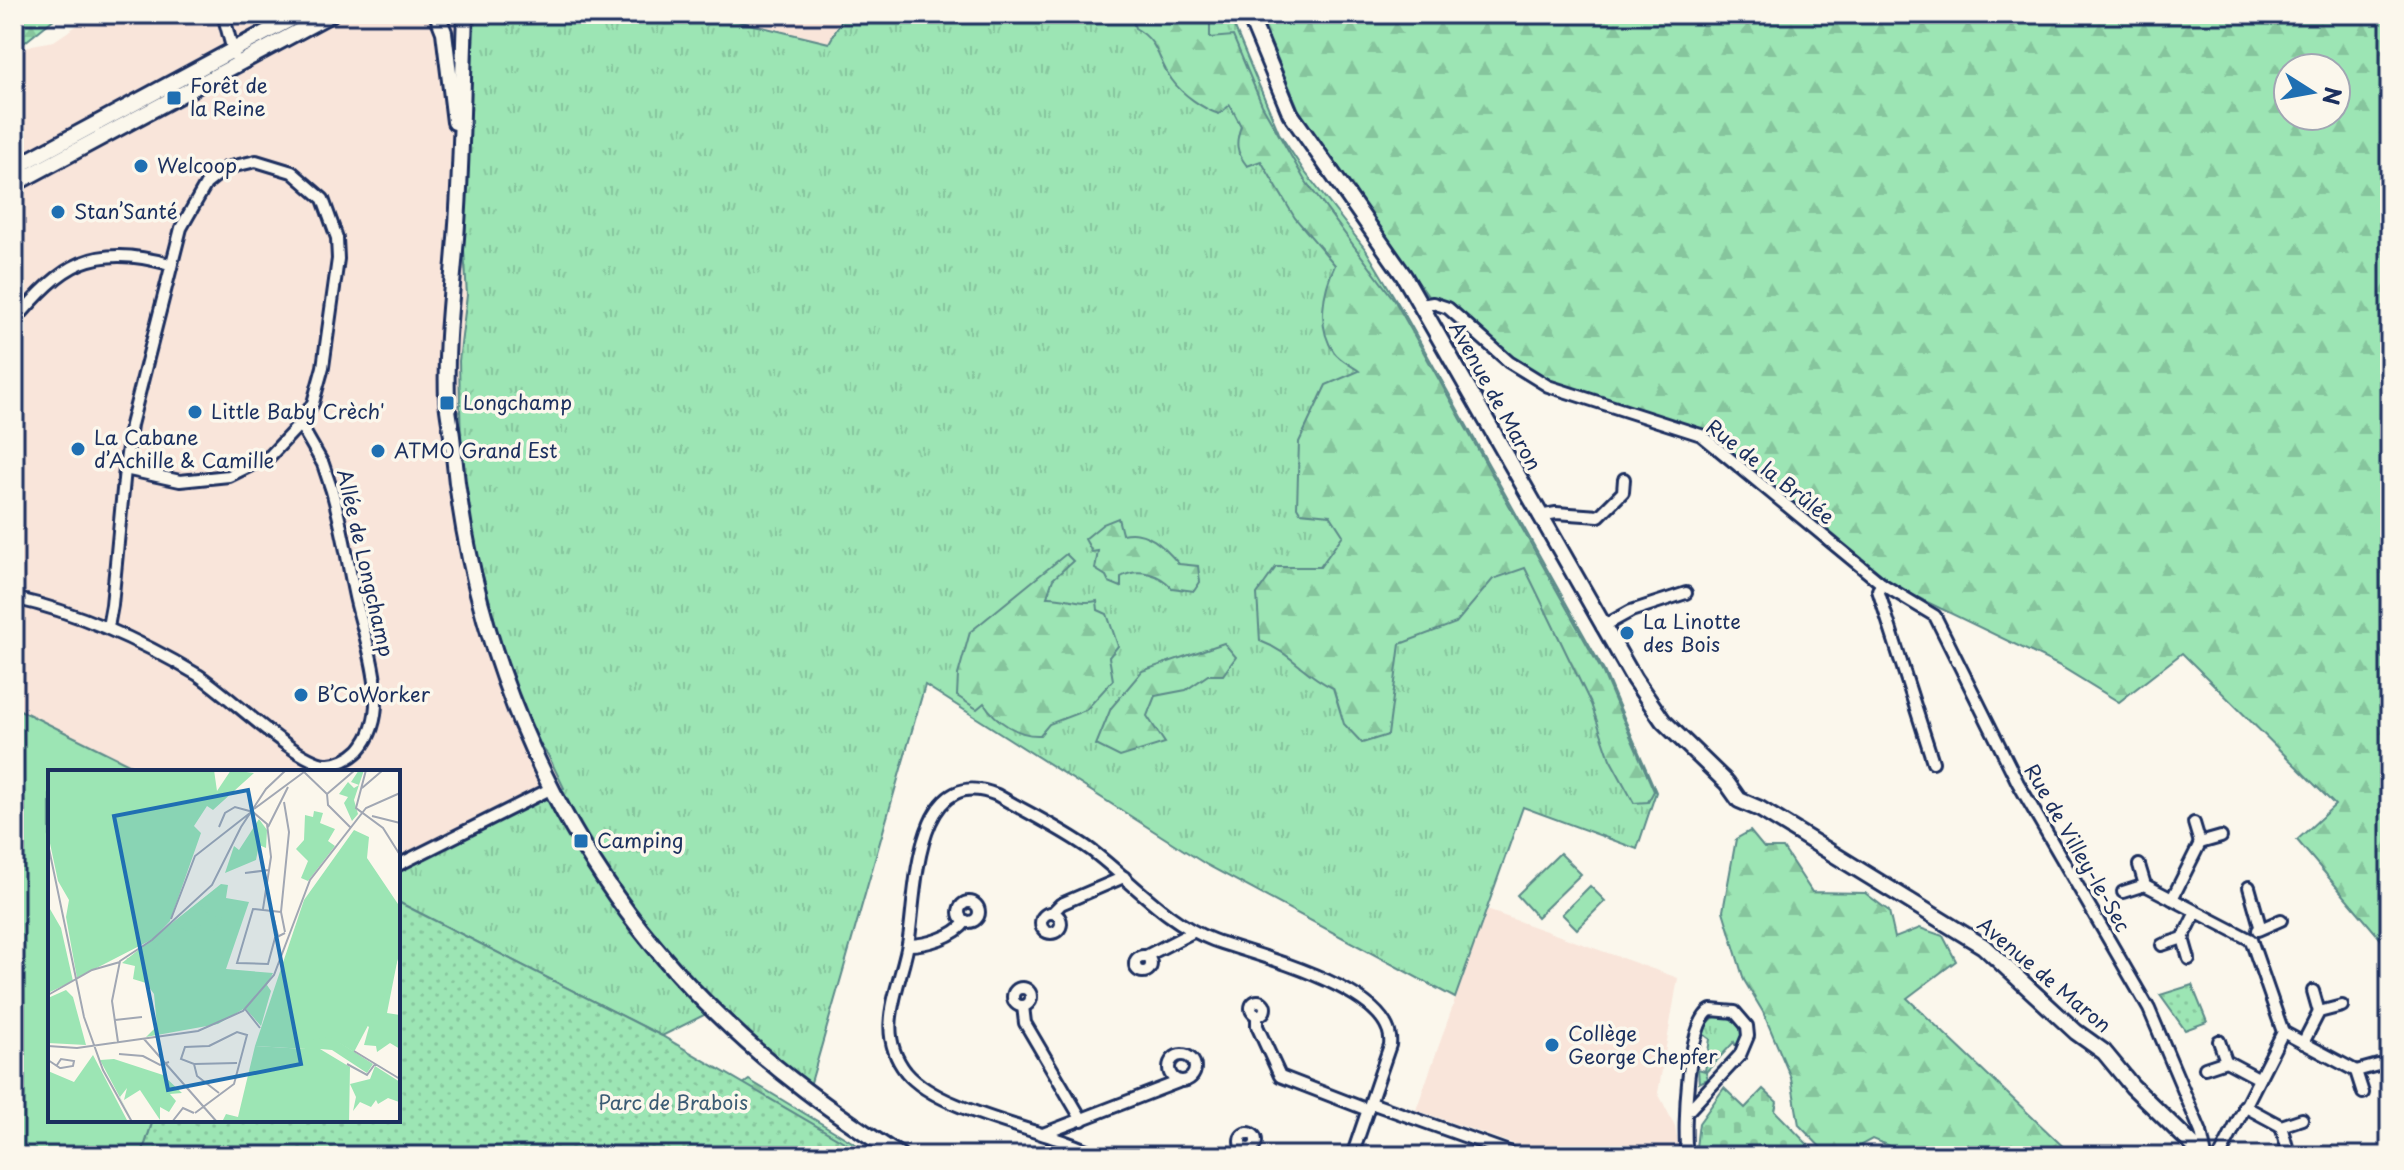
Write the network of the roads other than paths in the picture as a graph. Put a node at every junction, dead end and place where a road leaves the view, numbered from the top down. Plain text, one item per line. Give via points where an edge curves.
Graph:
1 (223, 14) edge
2 (300, 14) edge
3 (331, 14) edge
4 (437, 14) edge
5 (465, 14) edge
6 (1249, 14) edge
7 (235, 57) junction
8 (460, 162) junction
9 (14, 168) edge
10 (14, 184) edge
11 (170, 264) junction
12 (1421, 305) junction
13 (14, 322) edge
14 (300, 424) junction
15 (125, 469) junction
16 (1624, 479) dead end
17 (1539, 516) junction
18 (1882, 584) junction
19 (1686, 593) dead end
20 (14, 598) edge
21 (108, 627) junction
22 (1602, 627) junction
23 (1933, 762) dead end
24 (552, 788) junction
25 (2194, 823) dead end
26 (2221, 837) dead end
27 (2200, 843) junction
28 (400, 864) edge
29 (2139, 865) dead end
30 (1124, 877) junction
31 (2145, 885) junction
32 (2249, 887) dead end
33 (2123, 892) dead end
34 (2172, 899) junction
35 (2196, 912) junction
36 (1052, 913) dead end
37 (2281, 920) dead end
38 (966, 921) dead end
39 (2260, 926) junction
40 (1193, 932) junction
41 (2183, 938) junction
42 (2251, 940) junction
43 (908, 945) junction
44 (2162, 945) dead end
45 (1146, 956) dead end
46 (2189, 959) dead end
47 (2313, 991) dead end
48 (1023, 1006) dead end
49 (2342, 1006) dead end
50 (2319, 1012) junction
51 (1257, 1015) dead end
52 (2283, 1032) junction
53 (2219, 1041) dead end
54 (2303, 1043) junction
55 (2226, 1061) junction
56 (2378, 1065) dead end
57 (2205, 1068) dead end
58 (2356, 1071) junction
59 (2258, 1078) junction
60 (1178, 1082) dead end
61 (2363, 1093) dead end
62 (1370, 1106) junction
63 (2244, 1106) junction
64 (1689, 1110) junction
65 (1088, 1118) junction
66 (2302, 1119) dead end
67 (2281, 1126) junction
68 (1043, 1134) junction
69 (2287, 1147) dead end
70 (2220, 1153) edge
71 (900, 1156) edge
72 (1099, 1156) edge
73 (1352, 1156) edge
74 (1520, 1156) edge
75 (1687, 1156) edge
76 (2206, 1156) edge

1 - 7 street
2 - 7 street
3 - 7 street
4 - 8 street via 444,32
5 - 8 street
6 - 12 street, Avenue de Maron via 1297,124
7 - 9 street
7 - 10 street
8 - 24 street via 452,439 463,525 484,617 513,702
11 - 13 street via 115,255 77,262 47,284
11 - 14 street via 193,204 206,184 234,164 256,161 283,167 323,199 333,220 338,259 321,380
11 - 15 street
12 - 17 street, Avenue de Maron
12 - 18 street, Rue de la Brûlée via 1448,308 1509,362 1548,386 1701,435
14 - 15 street via 270,456 218,479 180,481
14 - 21 street, Allée de Longchamp via 328,478 370,658 373,719 360,749 336,763 308,758 200,677
15 - 21 street
16 - 17 street via 1623,492 1599,516
17 - 22 street, Avenue de Maron
18 - 23 street via 1878,590
18 - 76 street, Rue de Villey-le-Sec via 1940,622 2018,783 2149,1009 2201,1132
19 - 22 street
20 - 21 street, Allée de Longchamp
22 - 76 street, Avenue de Maron via 1655,711 1727,783 1753,799 1753,805 1983,946 2104,1052
24 - 28 street
24 - 71 street via 617,895 697,994 799,1087
25 - 27 street
26 - 27 street
27 - 34 street
29 - 31 street
30 - 36 street via 1061,904
30 - 40 street
30 - 43 street via 1079,842 997,795 960,792 940,808 924,836
31 - 33 street
31 - 34 street
32 - 39 street
34 - 35 street
35 - 41 street
35 - 42 street
37 - 39 street
38 - 43 street via 922,945
39 - 42 street
40 - 45 street
40 - 62 street via 1333,983 1384,1018 1391,1029 1390,1045
41 - 44 street
41 - 46 street
42 - 52 street
43 - 68 street via 889,1022 902,1065 941,1096
47 - 50 street
48 - 65 street via 1025,1023
49 - 50 street
50 - 54 street
51 - 62 street via 1280,1076
52 - 54 street
52 - 59 street
53 - 55 street
54 - 58 street
55 - 57 street
55 - 59 street
56 - 58 street
58 - 61 street
59 - 63 street
60 - 65 street
62 - 73 street
62 - 74 street
63 - 67 street
63 - 70 street
64 - 64 street via 1746,1047 1747,1026 1735,1012 1711,1010 1700,1020 1687,1089
64 - 75 street
65 - 68 street
66 - 67 street
67 - 69 street
68 - 72 street
70 - 76 street via 2213,1149

